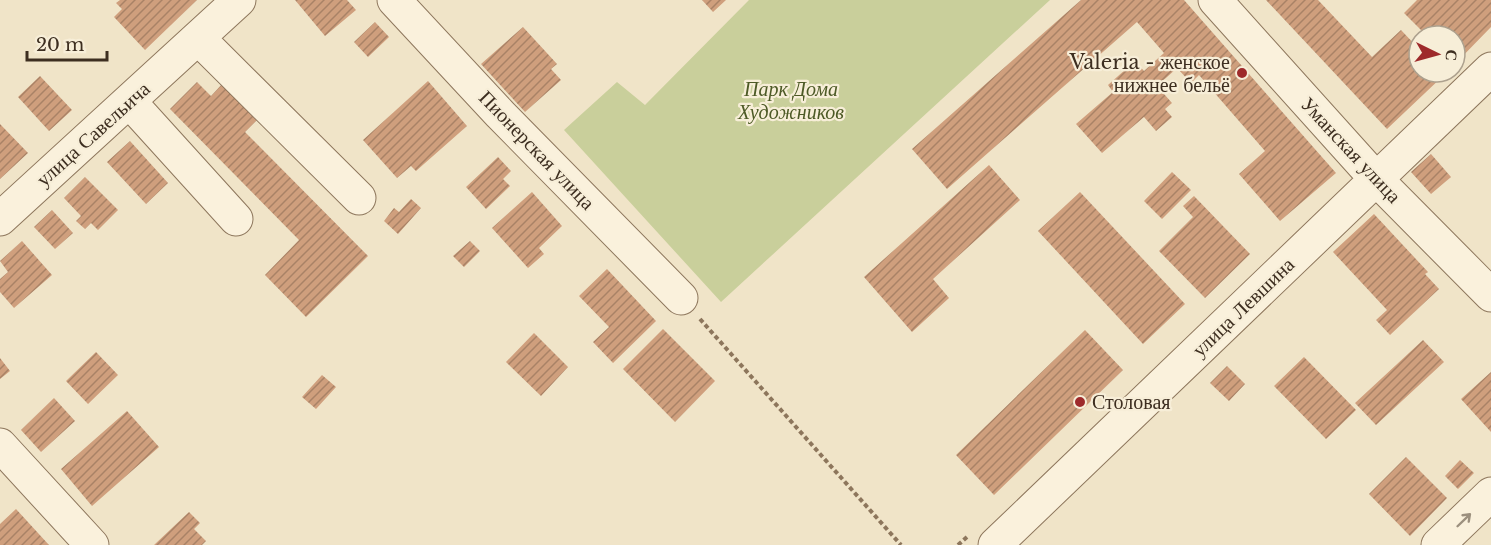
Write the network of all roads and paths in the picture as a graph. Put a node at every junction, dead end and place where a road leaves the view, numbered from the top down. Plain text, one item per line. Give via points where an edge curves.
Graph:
1 (239, 0) edge
2 (394, 0) edge
3 (1215, 0) edge
4 (198, 38) junction
5 (1491, 69) edge
6 (129, 102) junction
7 (1377, 180) junction
8 (359, 198) dead end
9 (0, 219) edge
10 (236, 219) dead end
11 (1491, 295) edge
12 (681, 298) joint
13 (0, 445) edge
14 (1491, 494) edge
15 (92, 545) edge
16 (902, 545) edge
17 (995, 545) edge
18 (1438, 545) edge

1 - 4 street, улица Савельича
2 - 12 street, Пионерская улица
3 - 7 street, Уманская улица
4 - 6 street, улица Савельича
4 - 8 street
5 - 7 street, улица Левшина
6 - 9 street, улица Савельича
6 - 10 street
7 - 11 street, Уманская улица
7 - 17 street, улица Левшина
12 - 16 path
13 - 15 street
18 -> 14 street

